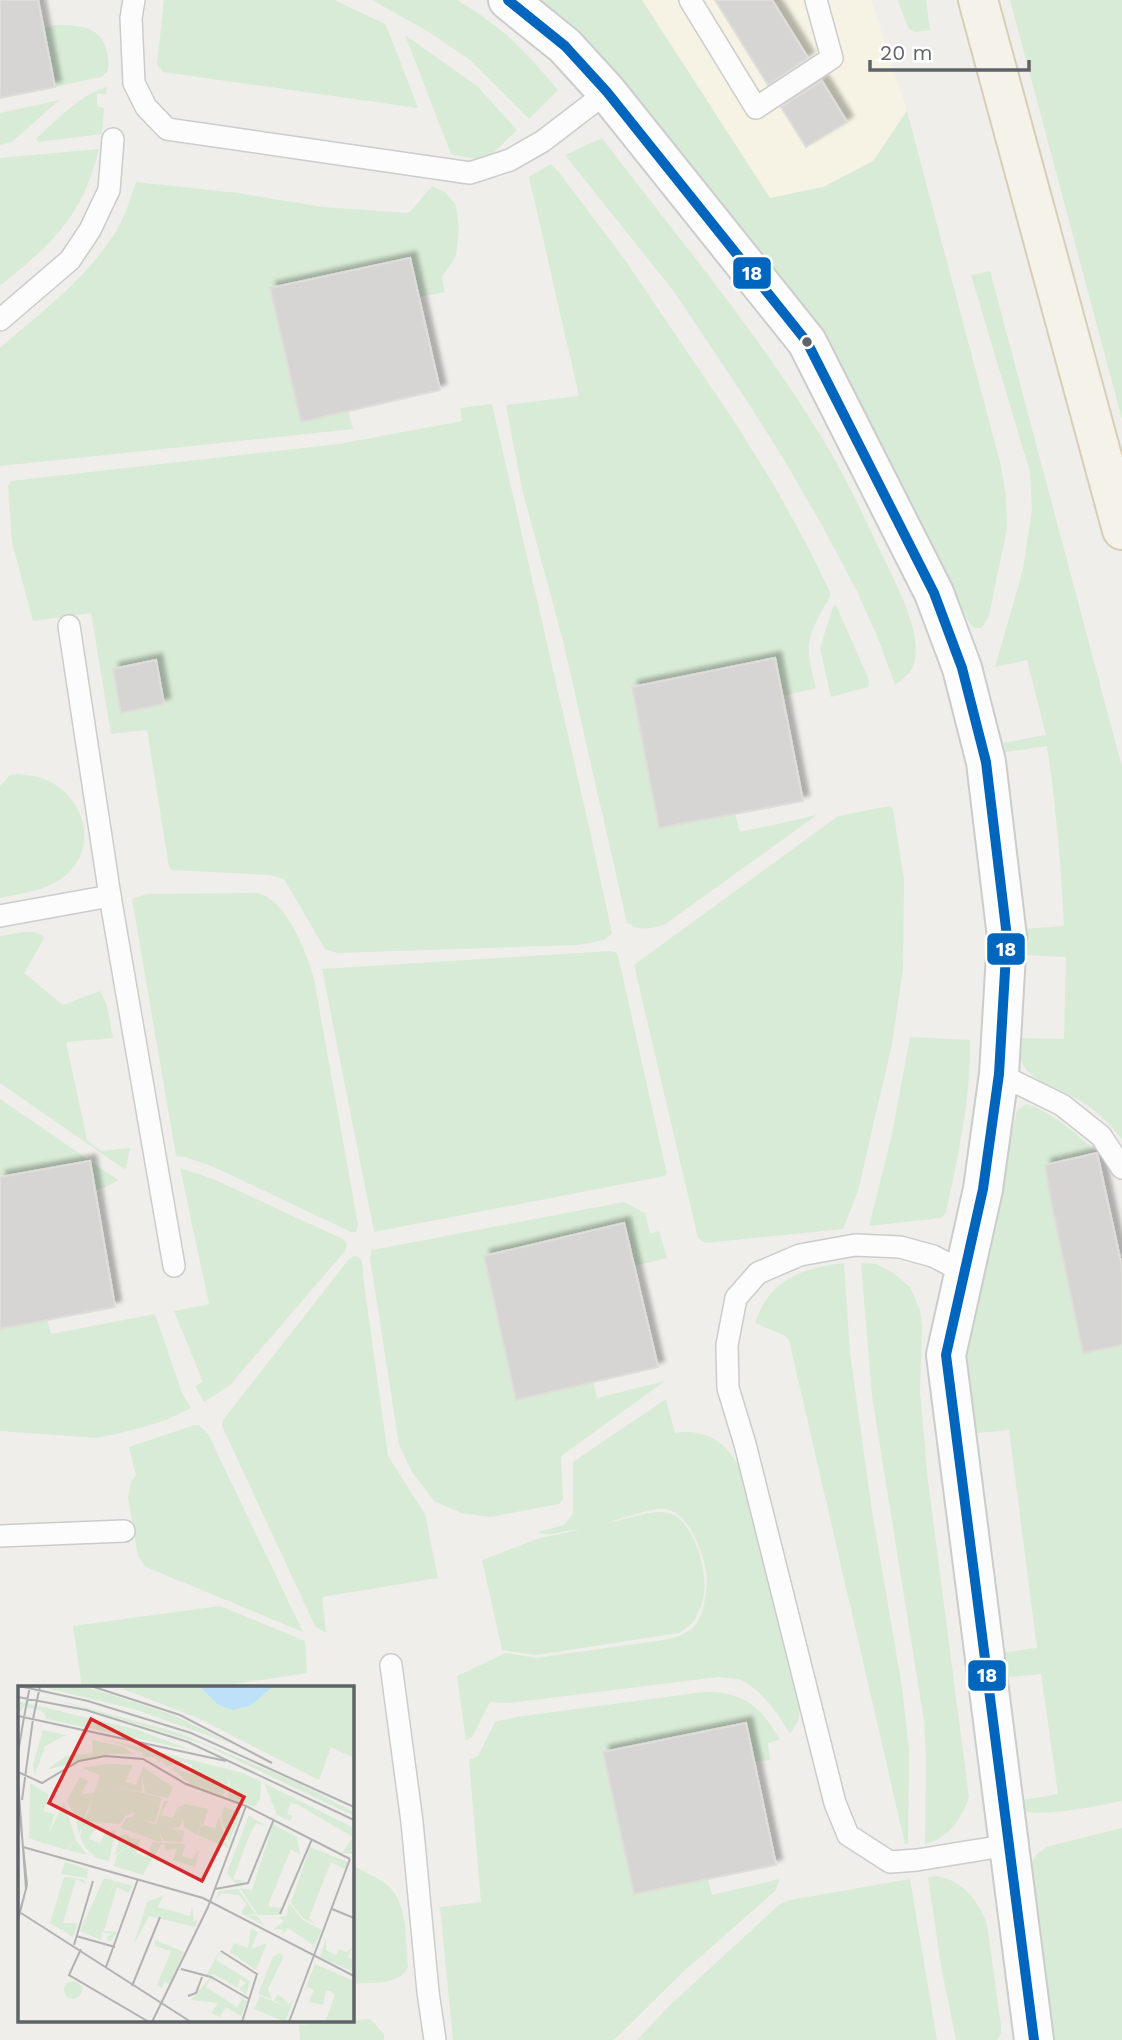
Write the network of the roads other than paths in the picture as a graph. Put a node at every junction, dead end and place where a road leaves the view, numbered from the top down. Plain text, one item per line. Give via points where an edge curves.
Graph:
1 (134, 0) edge
2 (508, 0) edge
3 (690, 0) edge
4 (816, 0) edge
5 (978, 0) edge
6 (607, 92) junction
7 (113, 139) dead end
8 (0, 320) edge
9 (1122, 530) edge
10 (69, 626) dead end
11 (110, 896) junction
12 (0, 916) edge
13 (999, 1074) junction
14 (1122, 1168) edge
15 (174, 1266) dead end
16 (964, 1272) junction
17 (124, 1531) dead end
18 (0, 1535) edge
19 (391, 1665) dead end
20 (1009, 1845) junction
21 (435, 2040) edge
22 (1034, 2040) edge

1 - 6 lane via 134,83 146,107 167,129 470,173 510,160 543,141
2 - 6 street via 565,46
3 - 4 lane via 756,108 832,58
5 - 9 main road
6 - 13 street via 807,342 934,593 962,668 986,762 1007,937
7 - 8 lane via 109,190 90,230 70,260
10 - 11 lane
11 - 12 lane
11 - 15 lane
13 - 14 lane via 1062,1105 1101,1136
13 - 16 street via 983,1189
16 - 20 street via 946,1355
16 - 20 lane via 933,1256 900,1247 855,1245 800,1255 758,1273 736,1298 727,1345 728,1388 835,1803 848,1835 890,1863
17 - 18 lane
19 - 21 lane
20 - 22 street

